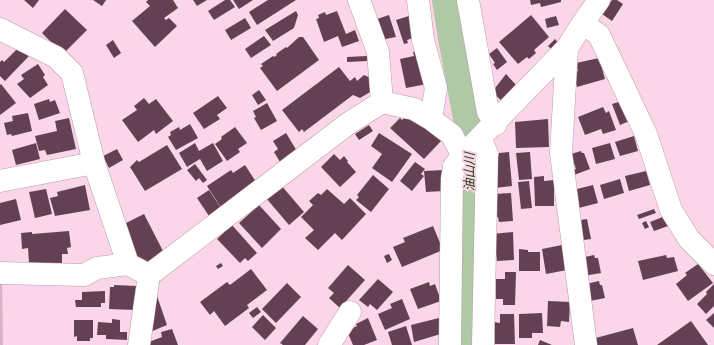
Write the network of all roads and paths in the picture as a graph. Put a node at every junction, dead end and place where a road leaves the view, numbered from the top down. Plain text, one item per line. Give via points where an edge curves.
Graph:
1 (359, 0) edge
2 (418, 0) edge
3 (468, 0) edge
4 (599, 0) edge
5 (583, 23) junction
6 (1, 30) edge
7 (567, 48) junction
8 (382, 102) junction
9 (431, 119) junction
10 (480, 139) junction
11 (94, 163) junction
12 (0, 181) edge
13 (128, 264) junction
14 (714, 264) edge
15 (0, 273) edge
16 (149, 275) junction
17 (350, 312) dead end
18 (138, 345) edge
19 (329, 345) edge
20 (450, 345) edge
21 (483, 345) edge
22 (586, 345) edge

1 - 8 street via 378,52
2 - 9 street via 423,40 436,88
3 - 10 street via 488,112
4 - 5 street
5 - 7 street
5 - 14 street via 599,36 646,134 672,210 689,239
6 - 11 street via 56,57 72,73
7 - 10 street
7 - 22 street via 561,152
8 - 9 street via 414,110
8 - 16 street via 349,123
9 - 10 street via 452,136 459,149
10 - 20 street via 454,166 452,179
10 - 21 street via 487,154
11 - 12 street
11 - 13 street
13 - 15 street via 97,268 84,275
13 - 16 street
16 - 18 street
17 - 19 street

